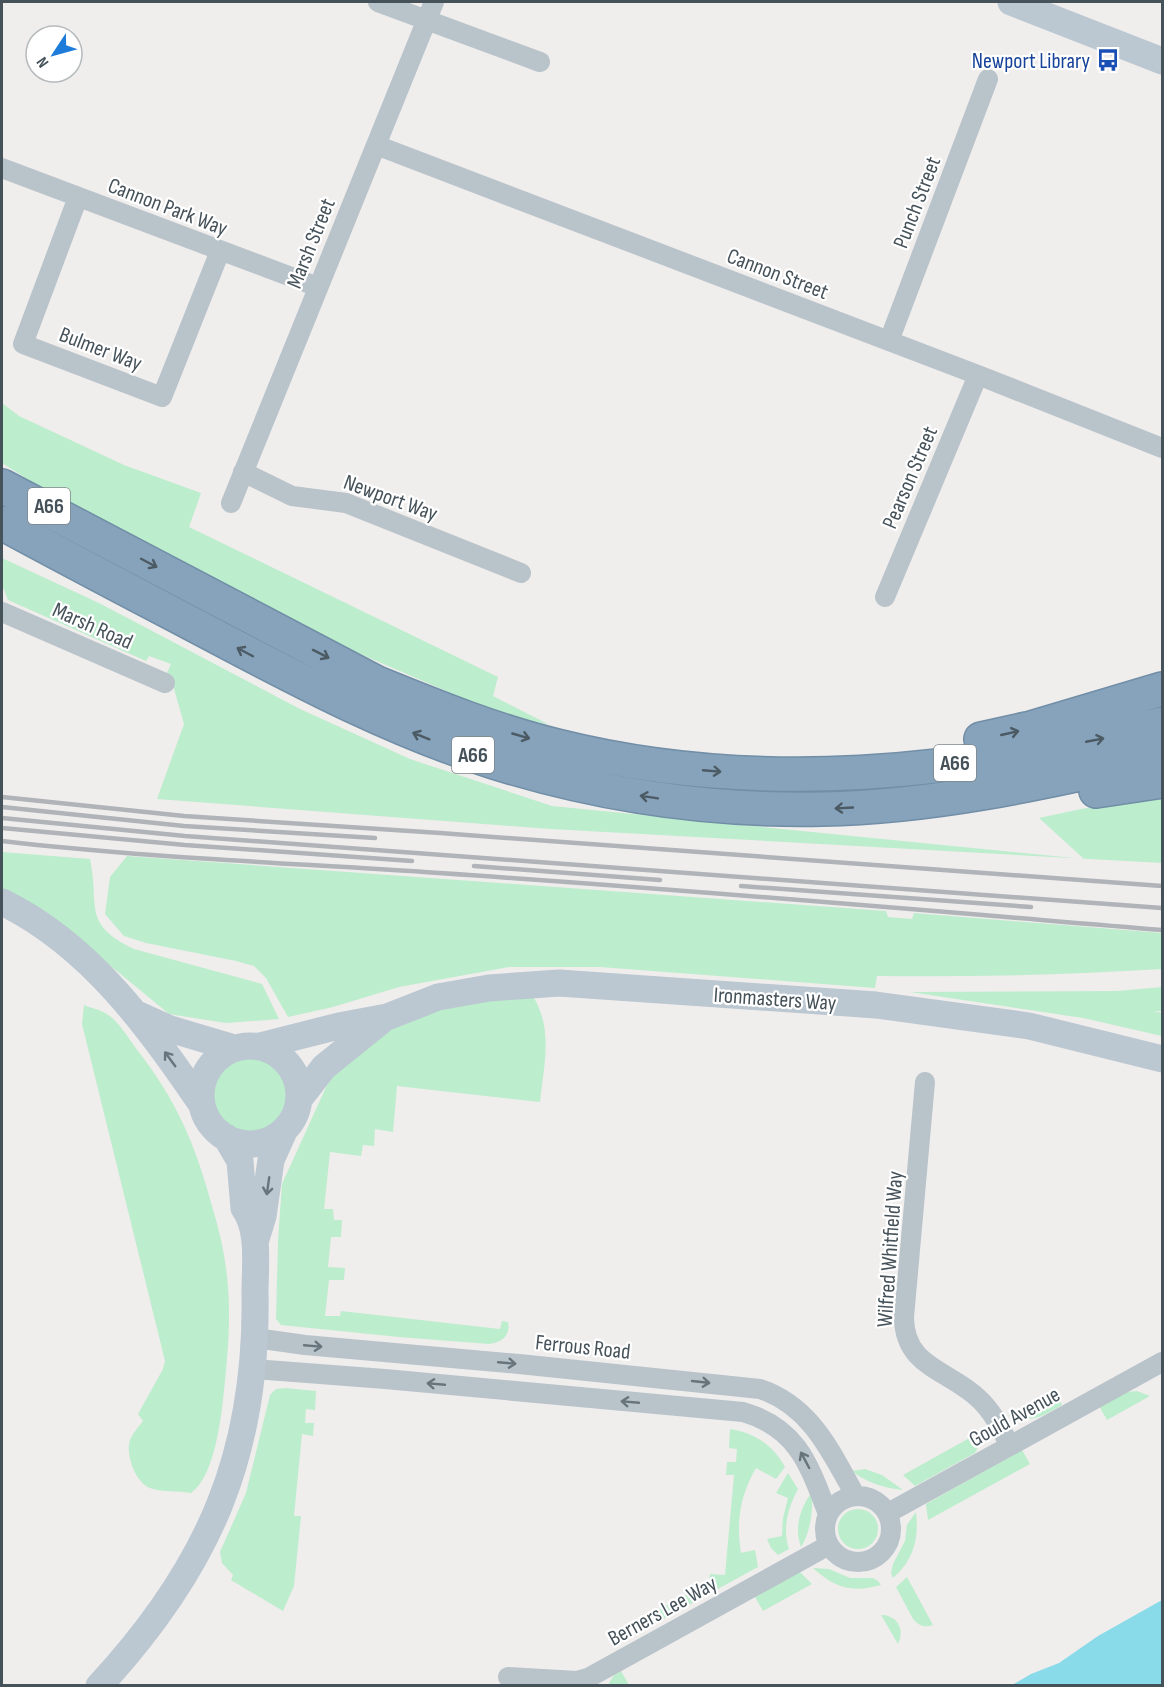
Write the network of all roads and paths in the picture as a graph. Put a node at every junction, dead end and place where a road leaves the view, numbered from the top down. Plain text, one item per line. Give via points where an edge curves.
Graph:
1 (378, 2) edge
2 (1011, 2) edge
3 (430, 11) edge
4 (1162, 61) edge
5 (540, 62) dead end
6 (988, 79) dead end
7 (376, 145) junction
8 (2, 168) edge
9 (78, 197) junction
10 (220, 251) junction
11 (318, 287) junction
12 (889, 341) junction
13 (978, 375) junction
14 (1162, 448) edge
15 (243, 472) junction
16 (2, 476) edge
17 (2, 486) edge
18 (231, 503) dead end
19 (2, 523) edge
20 (2, 531) edge
21 (97, 536) junction
22 (81, 566) junction
23 (521, 573) dead end
24 (885, 597) dead end
25 (2, 612) edge
26 (165, 683) dead end
27 (1162, 689) edge
28 (1162, 724) edge
29 (1162, 756) edge
30 (745, 774) junction
31 (1162, 781) edge
32 (902, 804) junction
33 (2, 903) edge
34 (138, 1014) junction
35 (387, 1017) junction
36 (247, 1047) junction
37 (1162, 1059) edge
38 (926, 1082) dead end
39 (300, 1098) junction
40 (202, 1105) junction
41 (284, 1131) junction
42 (226, 1137) junction
43 (255, 1243) junction
44 (255, 1338) junction
45 (1162, 1362) edge
46 (253, 1369) junction
47 (1010, 1446) junction
48 (855, 1496) junction
49 (888, 1513) junction
50 (828, 1514) junction
51 (829, 1545) junction
52 (508, 1677) dead end
53 (99, 1686) edge

1 - 3 street
2 - 4 street
3 - 5 street
3 - 7 street, Marsh Street
6 - 12 street, Punch Street
7 - 11 street, Marsh Street
7 - 12 street, Cannon Street
8 - 9 street, Cannon Park Way
9 - 10 street, Cannon Park Way
9 - 10 street, Bulmer Way via 23,344 162,397
10 - 11 street, Cannon Park Way
11 - 15 street, Marsh Street
12 - 13 street, Cannon Street
13 - 14 street, Cannon Street
13 - 24 street, Pearson Street
15 - 18 street, Marsh Street
15 - 23 street, Newport Way via 292,496 346,503
16 - 21 highway, A66
17 - 21 highway, A66
19 - 22 highway, A66
20 - 22 highway
21 -> 30 highway, A66 via 368,678 439,709 578,751 676,768
32 -> 22 highway, A66 via 810,809 675,801 605,790 494,762 363,711
25 - 26 street, Marsh Road
30 -> 27 highway via 843,764 947,747 1031,728
30 -> 28 highway, A66 via 820,776 923,768 1047,749
29 - 32 highway, A66 via 1020,788
31 - 32 highway, A66 via 962,810
33 - 34 street via 82,956
34 - 36 street via 170,1029
40 -> 34 street
35 - 36 street
35 - 37 street, Ironmasters Way via 438,997 489,988 559,983 876,1005 1029,1026
35 - 39 street via 324,1067
36 - 39 street via 273,1051 285,1059 296,1077
36 - 40 street via 217,1058 205,1074
38 - 47 street, Wilfred Whitfield Way via 904,1317 907,1339 920,1359 979,1399
39 - 41 street
40 - 42 street via 215,1129
41 - 42 street via 262,1143 237,1142
41 -> 43 street via 271,1160
42 - 43 street via 240,1161 244,1208
43 - 44 street
44 - 46 street
44 -> 48 street, Ferrous Road via 760,1389 786,1401 814,1426
45 - 47 street, Gould Avenue
50 -> 46 street via 809,1468 791,1440 769,1421 743,1412
46 - 53 street via 241,1442 210,1528 169,1600
47 - 49 street, Gould Avenue
48 - 49 street via 872,1498
48 - 50 street via 840,1501
49 - 51 street via 891,1535 877,1557 854,1562 837,1555
50 - 51 street via 825,1529
51 - 52 street, Berners Lee Way via 588,1678 577,1681

